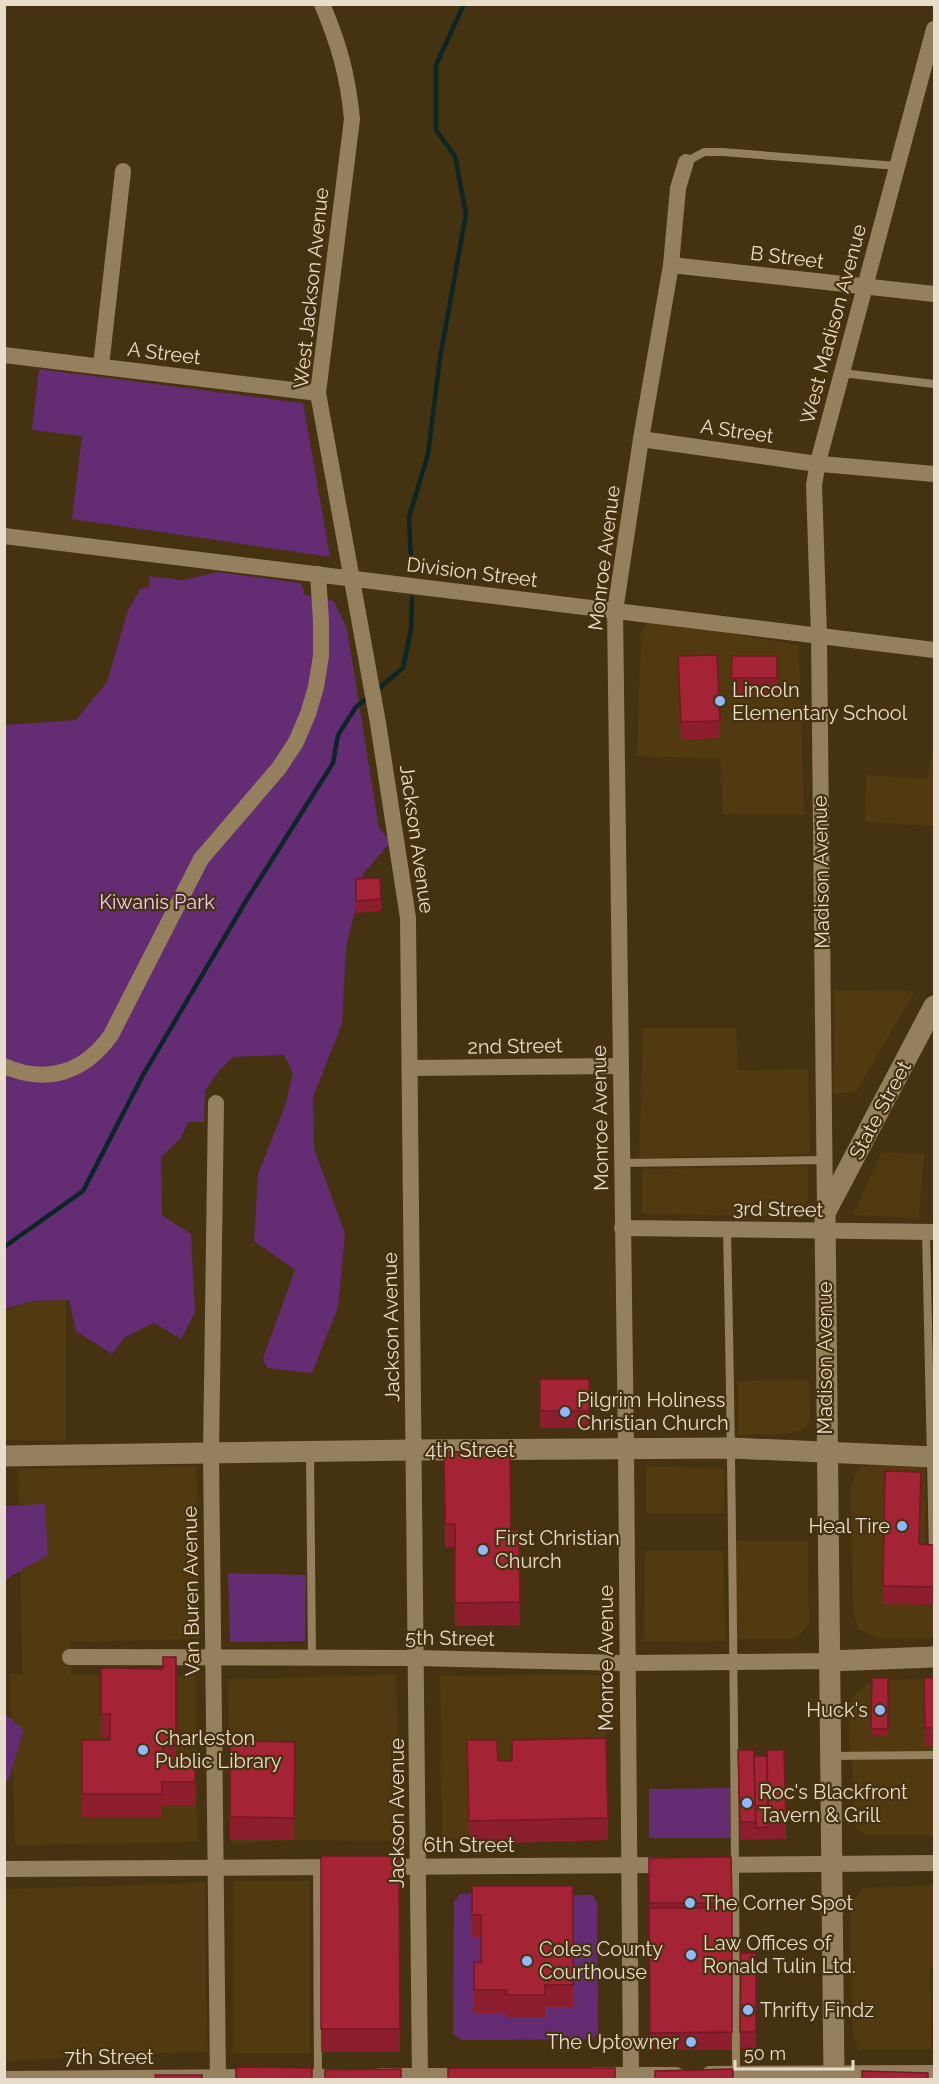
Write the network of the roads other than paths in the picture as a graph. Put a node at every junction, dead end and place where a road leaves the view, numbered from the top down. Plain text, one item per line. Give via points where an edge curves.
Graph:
1 (322, 4) edge
2 (934, 29) edge
3 (686, 162) joint
4 (897, 166) junction
5 (123, 171) dead end
6 (671, 265) junction
7 (865, 286) junction
8 (934, 294) edge
9 (4, 355) edge
10 (100, 366) junction
11 (842, 373) junction
12 (934, 384) edge
13 (318, 393) junction
14 (641, 439) junction
15 (818, 462) junction
16 (934, 474) edge
17 (4, 536) edge
18 (318, 574) junction
19 (352, 578) junction
20 (615, 611) junction
21 (819, 636) junction
22 (934, 650) edge
23 (934, 1006) edge
24 (4, 1066) edge
25 (620, 1066) junction
26 (410, 1068) junction
27 (216, 1103) dead end
28 (824, 1160) junction
29 (622, 1163) junction
30 (825, 1222) junction
31 (622, 1228) junction
32 (727, 1230) junction
33 (930, 1232) edge
34 (732, 1448) junction
35 (626, 1449) junction
36 (414, 1450) junction
37 (310, 1452) junction
38 (211, 1454) junction
39 (826, 1454) junction
40 (4, 1456) edge
41 (932, 1457) edge
42 (934, 1554) edge
43 (70, 1657) dead end
44 (213, 1657) junction
45 (934, 1657) edge
46 (312, 1658) junction
47 (417, 1658) junction
48 (829, 1661) junction
49 (733, 1662) junction
50 (626, 1663) junction
51 (934, 1755) edge
52 (830, 1756) junction
53 (934, 1863) edge
54 (831, 1864) junction
55 (628, 1865) junction
56 (736, 1865) junction
57 (317, 1867) junction
58 (418, 1867) junction
59 (215, 1868) junction
60 (4, 1869) edge
61 (934, 2073) edge
62 (572, 2075) edge
63 (490, 2076) edge
64 (833, 2076) edge
65 (631, 2077) edge
66 (736, 2077) edge
67 (318, 2078) edge
68 (420, 2078) edge
69 (4, 2079) edge
70 (218, 2079) edge

1 - 13 street, West Jackson Avenue via 349,83 352,119
2 - 4 street, West Madison Avenue
3 - 4 lane via 704,152 723,152
3 - 6 street, Monroe Avenue via 678,188
4 - 7 street, West Madison Avenue
5 - 10 street
6 - 7 street, B Street
6 - 14 street, Monroe Avenue
7 - 8 street, B Street
7 - 11 street, West Madison Avenue
9 - 10 street, A Street
10 - 13 street, A Street
11 - 12 lane
11 - 15 street, West Madison Avenue
13 - 19 street, West Jackson Avenue
14 - 15 street, A Street
14 - 20 street, Monroe Avenue
15 - 16 street, A Street
15 - 21 street, West Madison Avenue via 814,485
17 - 18 street, Division Street
18 - 19 street, Division Street
18 - 24 street via 321,656 313,696 296,742 279,768 201,859 111,1035 88,1060 56,1074 21,1073
19 - 20 street, Division Street
19 - 26 street, Jackson Avenue via 408,918
20 - 21 street, Division Street
20 - 25 street, Monroe Avenue
21 - 22 street, Division Street
21 - 28 street, Madison Avenue
23 - 30 street, State Street
25 - 26 street, 2nd Street
25 - 29 street, Monroe Avenue
26 - 36 street, Jackson Avenue
27 - 38 street, Van Buren Avenue
28 - 29 lane
28 - 30 street, Madison Avenue
29 - 31 street, Monroe Avenue
30 - 32 street, 3rd Street
30 - 33 street, 3rd Street
30 - 39 street, Madison Avenue
31 - 32 street, 3rd Street
31 - 35 street, Monroe Avenue
32 - 34 lane
33 - 41 lane
34 - 35 street, 4th Street
34 - 39 street, 4th Street
34 - 49 lane
35 - 36 street, 4th Street
35 - 50 street, Monroe Avenue
36 - 37 street, 4th Street
36 - 47 street, Jackson Avenue
37 - 38 street, 4th Street
37 - 46 lane
38 - 40 street, 4th Street
38 - 44 street, Van Buren Avenue
39 - 41 street, 4th Street
39 - 48 street, Madison Avenue
41 - 42 lane
43 - 44 street, 5th Street
44 - 46 street, 5th Street
44 - 59 street, Van Buren Avenue
45 - 48 street
46 - 47 street, 5th Street
47 - 50 street, 5th Street
47 - 58 street, Jackson Avenue
48 - 49 street, 5th Street
48 - 52 street, Madison Avenue
49 - 50 street, 5th Street
49 - 56 lane
50 - 55 street, Monroe Avenue
51 - 52 lane
52 - 54 street, Madison Avenue
53 - 54 street, 6th Street
54 - 56 street, 6th Street
54 - 64 street, Madison Avenue
55 - 56 street, 6th Street
55 - 58 street, 6th Street
55 - 65 street, Monroe Avenue
56 - 66 lane
57 - 58 street, 6th Street
57 - 59 street, 6th Street
57 - 67 lane
58 - 68 street, Jackson Avenue
59 - 60 street, 6th Street
59 - 70 street, Van Buren Avenue
61 - 64 street
62 - 65 street
63 - 68 street, 7th Street
64 - 66 street
65 - 66 street
67 - 68 street, 7th Street
67 - 70 street, 7th Street
69 - 70 street, 7th Street

